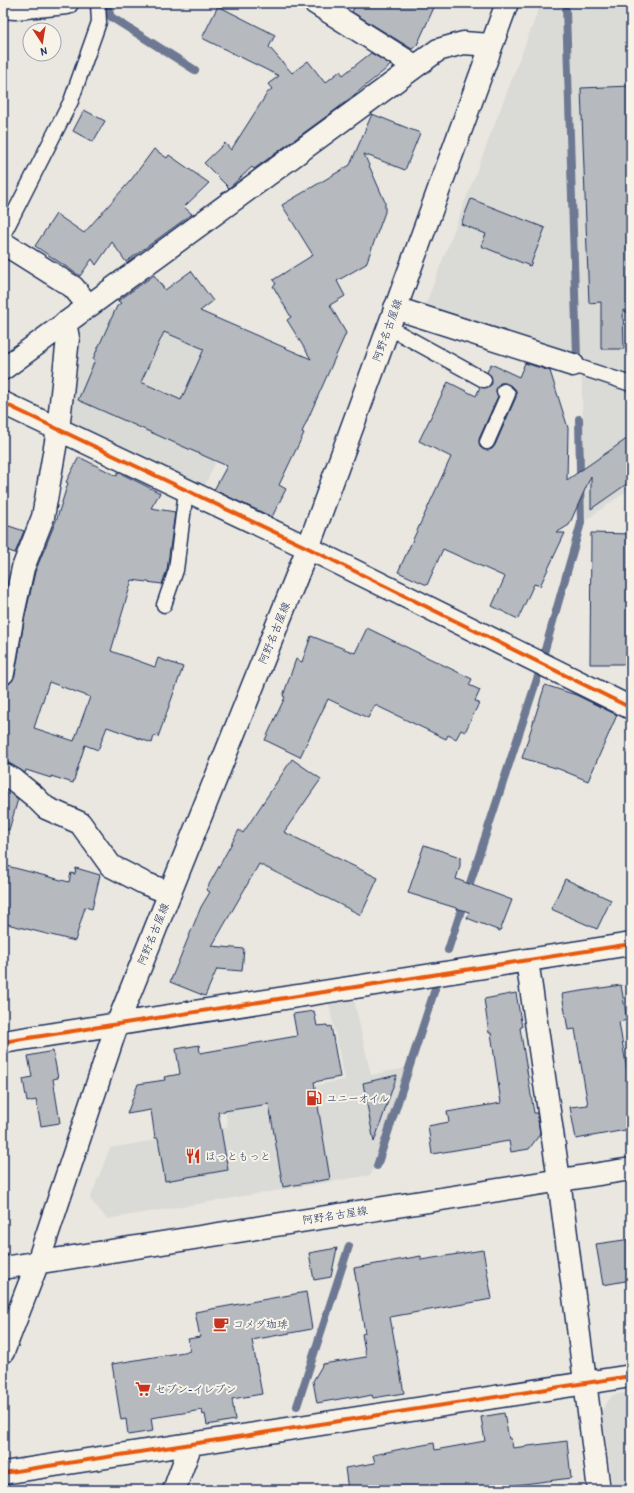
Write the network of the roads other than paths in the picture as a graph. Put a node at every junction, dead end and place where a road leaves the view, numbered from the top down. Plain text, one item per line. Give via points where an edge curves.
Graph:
1 (67, 3) edge
2 (98, 3) edge
3 (315, 3) edge
4 (507, 3) edge
5 (3, 7) edge
6 (491, 44) junction
7 (415, 66) junction
8 (3, 235) edge
9 (3, 243) edge
10 (89, 306) junction
11 (392, 317) junction
12 (65, 323) junction
13 (573, 365) joint
14 (3, 369) edge
15 (484, 380) dead end
16 (631, 384) edge
17 (504, 391) dead end
18 (3, 403) edge
19 (58, 430) junction
20 (486, 442) dead end
21 (186, 491) junction
22 (308, 548) junction
23 (164, 604) dead end
24 (3, 671) edge
25 (631, 708) edge
26 (3, 774) edge
27 (170, 893) junction
28 (631, 944) edge
29 (527, 960) junction
30 (117, 1025) junction
31 (3, 1042) edge
32 (631, 1169) edge
33 (559, 1180) junction
34 (38, 1262) junction
35 (3, 1268) edge
36 (3, 1352) edge
37 (631, 1376) edge
38 (585, 1383) junction
39 (191, 1444) junction
40 (3, 1474) edge
41 (174, 1490) edge
42 (599, 1490) edge

1 - 5 street
2 - 8 lane via 99,22 71,100
3 - 7 street
4 - 6 street, 阿野名古屋線
6 - 7 street via 463,43 438,50
6 - 11 street, 阿野名古屋線
7 - 10 street
9 - 10 street via 73,287
10 - 12 street
11 - 13 street
11 - 15 lane
11 - 22 street, 阿野名古屋線
12 - 14 street
12 - 19 street via 68,338
13 - 16 lane
17 - 20 lane via 508,394
18 - 19 street
19 - 21 street
19 - 24 street via 42,517 23,568
21 - 22 street
21 - 23 lane via 176,570
22 - 25 street
22 - 27 street, 阿野名古屋線
26 - 27 street via 14,780 46,808 80,823 111,866
27 - 30 street, 阿野名古屋線
28 - 29 street
29 - 30 street
29 - 33 street
30 - 31 street
30 - 34 street, 阿野名古屋線
32 - 33 street, 阿野名古屋線
33 - 34 street, 阿野名古屋線
33 - 38 street
34 - 35 street
34 - 36 street, 阿野名古屋線
37 - 38 street
38 - 39 street
38 - 42 street
39 - 40 street
39 - 41 street

